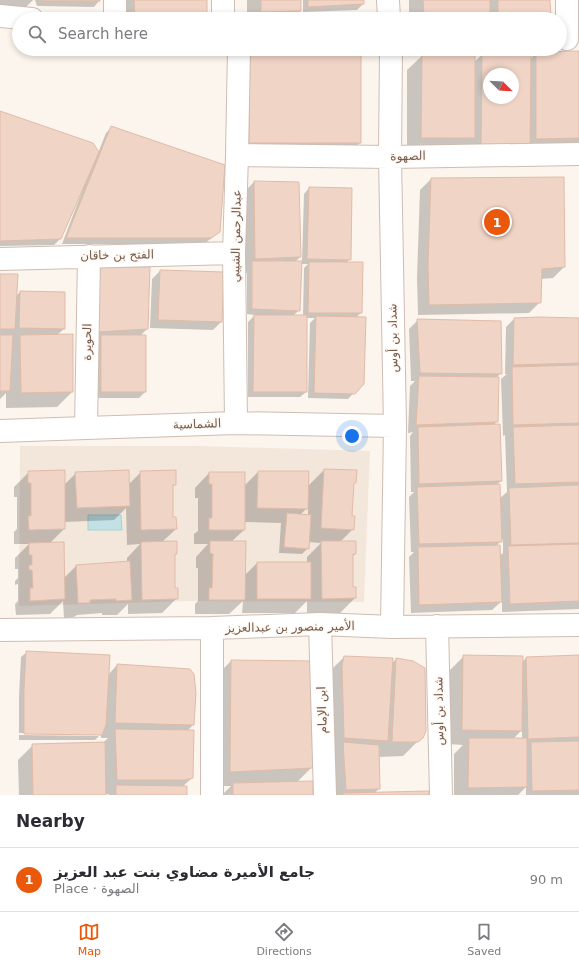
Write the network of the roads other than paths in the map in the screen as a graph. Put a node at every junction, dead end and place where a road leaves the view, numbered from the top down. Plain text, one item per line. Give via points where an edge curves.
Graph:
1 (115, 0) edge
2 (224, 0) edge
3 (388, 0) edge
4 (567, 0) edge
5 (115, 12) edge
6 (223, 12) edge
7 (389, 12) edge
8 (0, 16) edge
9 (12, 17) edge
10 (569, 39) edge
11 (239, 56) edge
12 (391, 56) edge
13 (579, 154) edge
14 (238, 155) junction
15 (390, 157) junction
16 (234, 253) junction
17 (89, 256) junction
18 (0, 259) edge
19 (236, 423) junction
20 (395, 426) junction
21 (86, 428) junction
22 (0, 431) edge
23 (320, 624) junction
24 (579, 625) edge
25 (437, 626) junction
26 (392, 627) junction
27 (212, 628) junction
28 (0, 630) edge
29 (212, 795) edge
30 (325, 795) edge
31 (441, 795) edge

1 - 5 street
2 - 6 street
3 - 7 street
4 - 10 street
8 - 9 street
11 - 14 street, عبدالرحمن الشيبي
12 - 15 street, شداد بن أوس
13 - 15 street, الصهوة
14 - 15 street, الصهوة
14 - 16 street, عبدالرحمن الشيبي
15 - 20 street, شداد بن أوس
16 - 17 street, الفتح بن خاقان
16 - 19 street, عبدالرحمن الشيبي
17 - 18 street, الفتح بن خاقان
17 - 21 street, الحويرة
19 - 20 street, الشماسية
19 - 21 street, الشماسية
20 - 26 street, شداد بن أوس
21 - 22 street, الشماسية
23 - 26 street, الأمير منصور بن عبدالعزيز
23 - 27 street, الأمير منصور بن عبدالعزيز
23 - 30 street, ابن الإمام
24 - 25 street, الأمير منصور بن عبدالعزيز
25 - 26 street, الأمير منصور بن عبدالعزيز
25 - 31 street, شداد بن أوس
27 - 28 street, الأمير منصور بن عبدالعزيز
27 - 29 street

